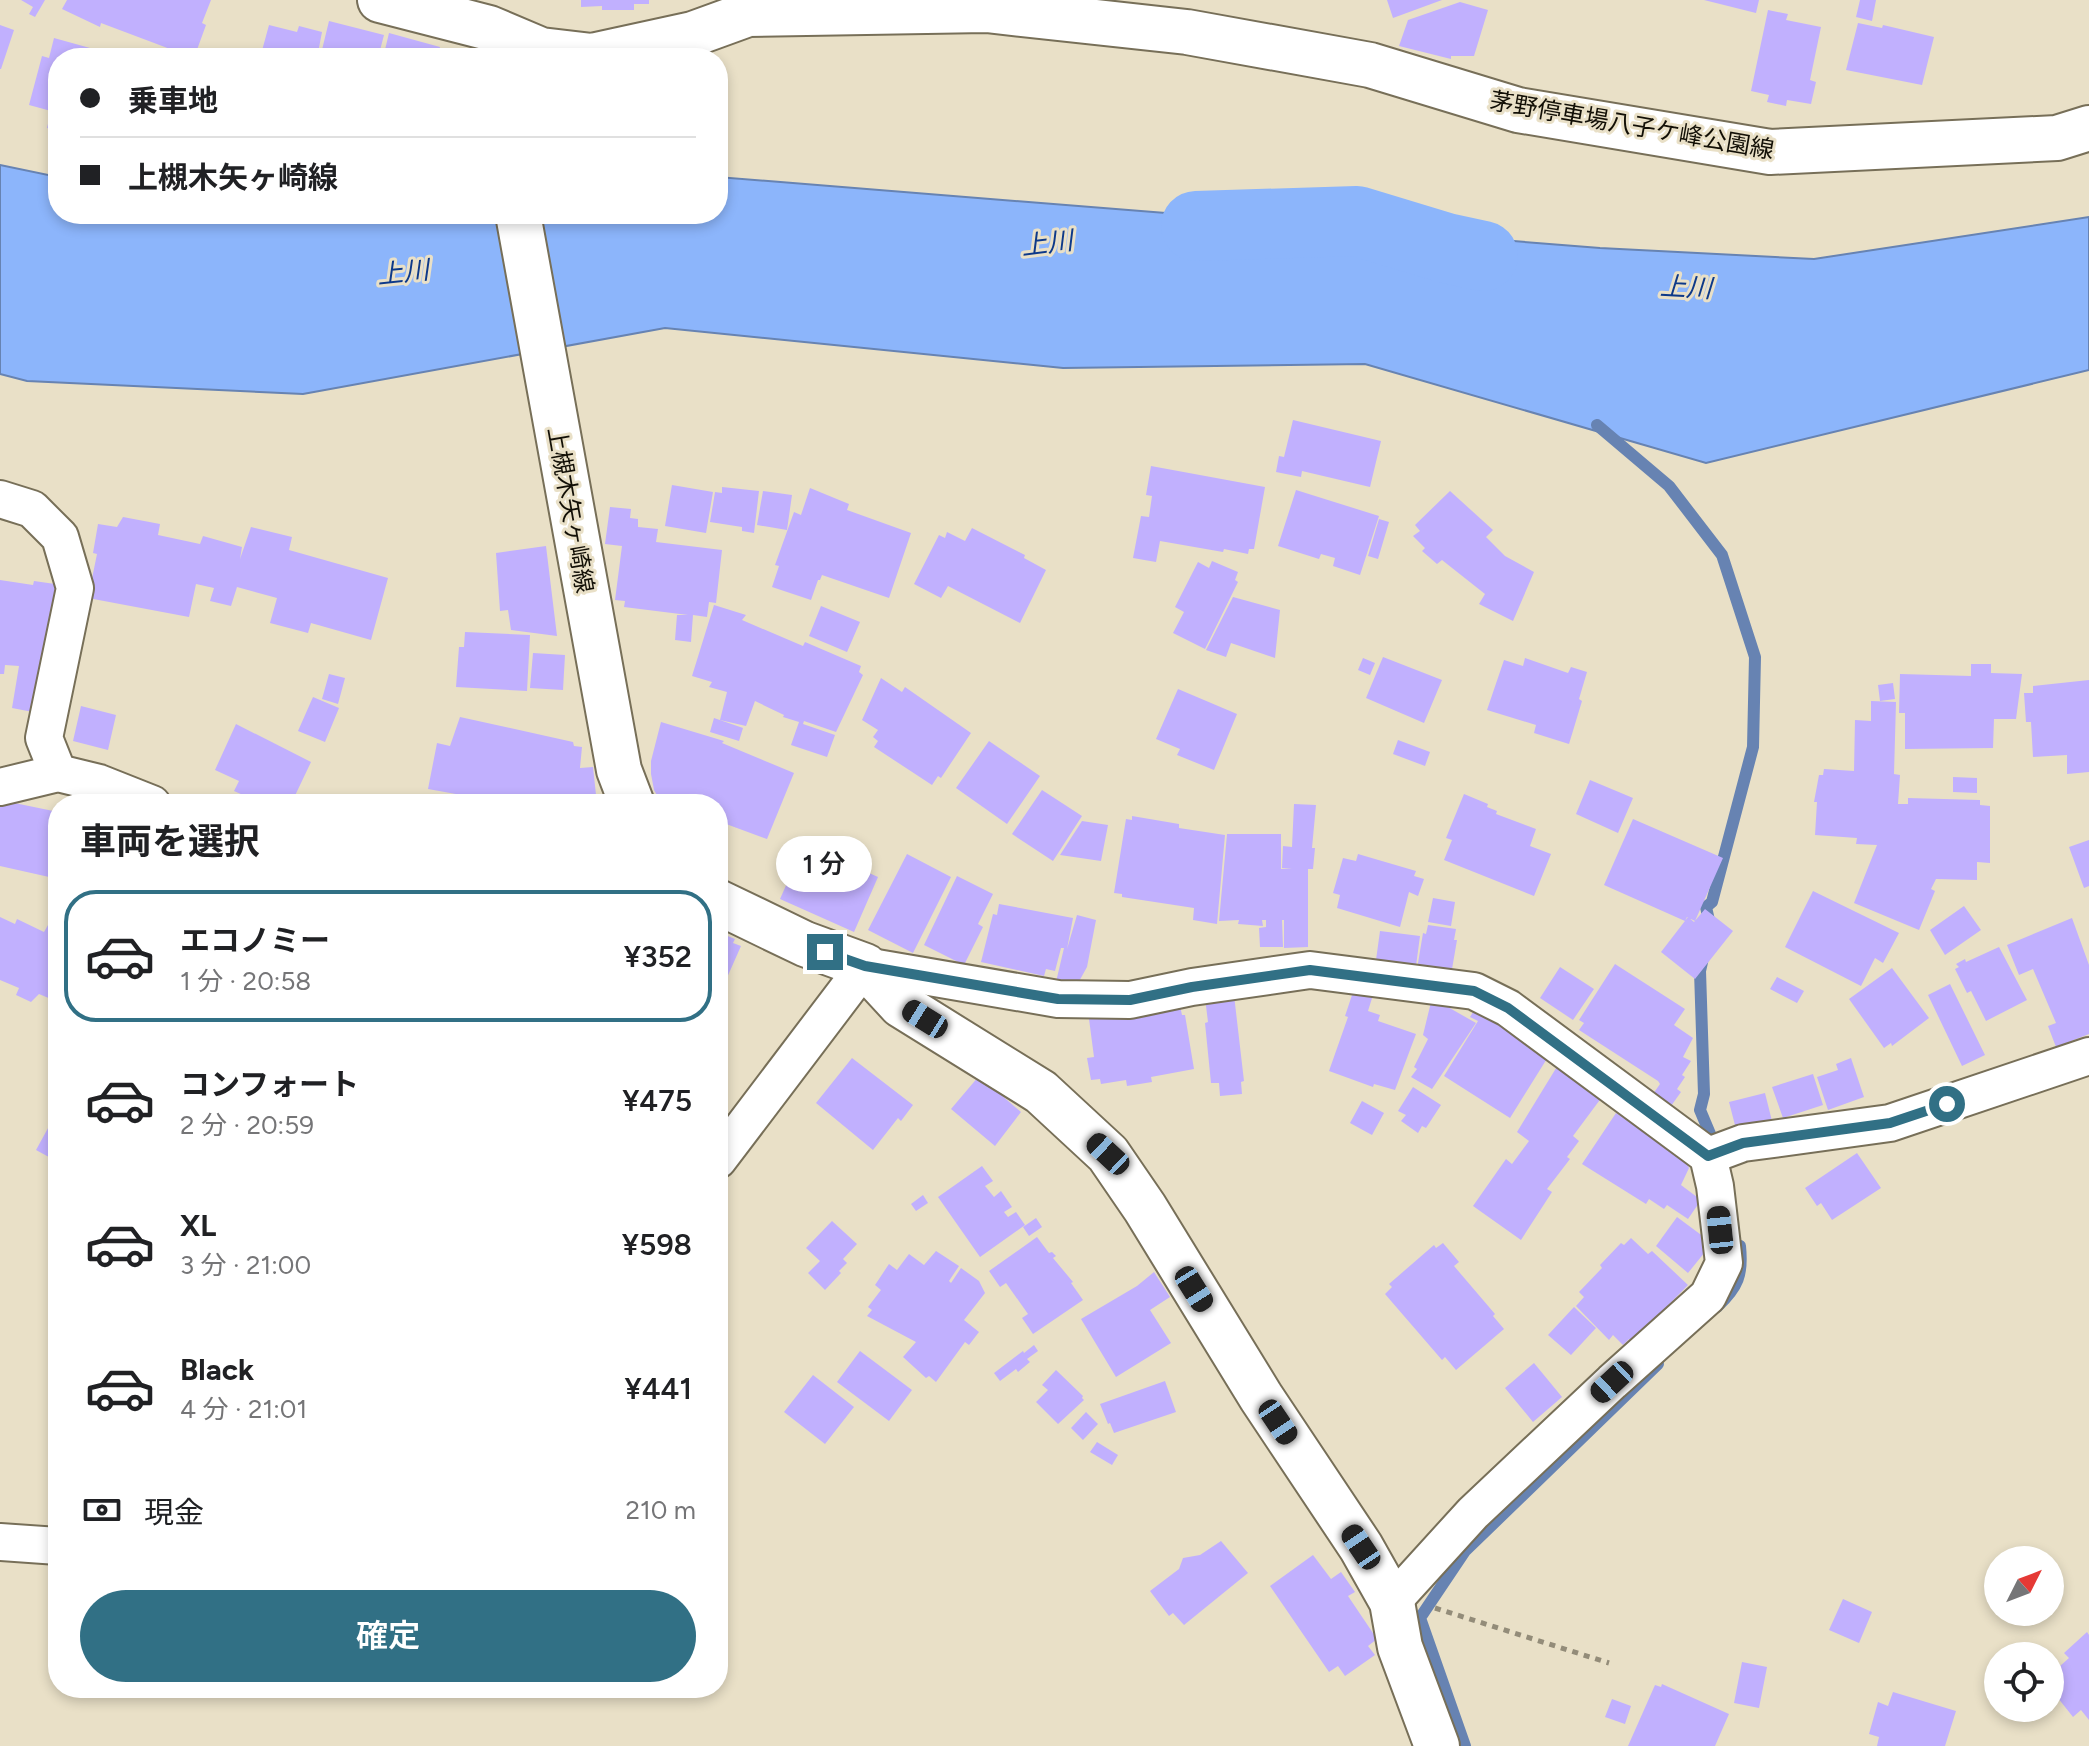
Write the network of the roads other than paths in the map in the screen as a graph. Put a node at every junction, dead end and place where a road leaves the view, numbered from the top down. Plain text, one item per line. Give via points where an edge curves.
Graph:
1 (380, 0) edge
2 (758, 7) edge
3 (491, 43) edge
4 (527, 48) edge
5 (629, 48) edge
6 (2089, 128) edge
7 (520, 224) edge
8 (0, 499) edge
9 (58, 773) junction
10 (0, 787) edge
11 (127, 794) edge
12 (628, 794) edge
13 (728, 907) edge
14 (865, 966) junction
15 (2089, 1056) edge
16 (728, 1147) edge
17 (1721, 1151) junction
18 (0, 1542) edge
19 (48, 1545) edge
20 (1392, 1602) junction
21 (1437, 1746) edge

1 - 3 main road, 茅野停車場八子ケ峰公園線
2 - 5 main road, 茅野停車場八子ケ峰公園線 via 693,34
2 - 6 main road, 茅野停車場八子ケ峰公園線 via 986,10 1187,32 1370,65 1518,110 1770,152 2057,138
3 - 4 main road, 茅野停車場八子ケ峰公園線
7 - 12 main road, 上槻木矢ヶ崎線 via 619,770
8 - 9 street via 32,509 60,537 75,588 44,738
9 - 10 street
9 - 11 street
13 - 14 main road
14 - 16 street
14 - 17 street via 1058,999 1130,1000 1310,970 1474,991 1508,1008
14 - 20 main road via 901,1005 1041,1092 1108,1154
15 - 17 street via 1890,1123
17 - 20 street via 1715,1186 1724,1263 1708,1296 1473,1513
18 - 19 street
20 - 21 main road via 1400,1647

